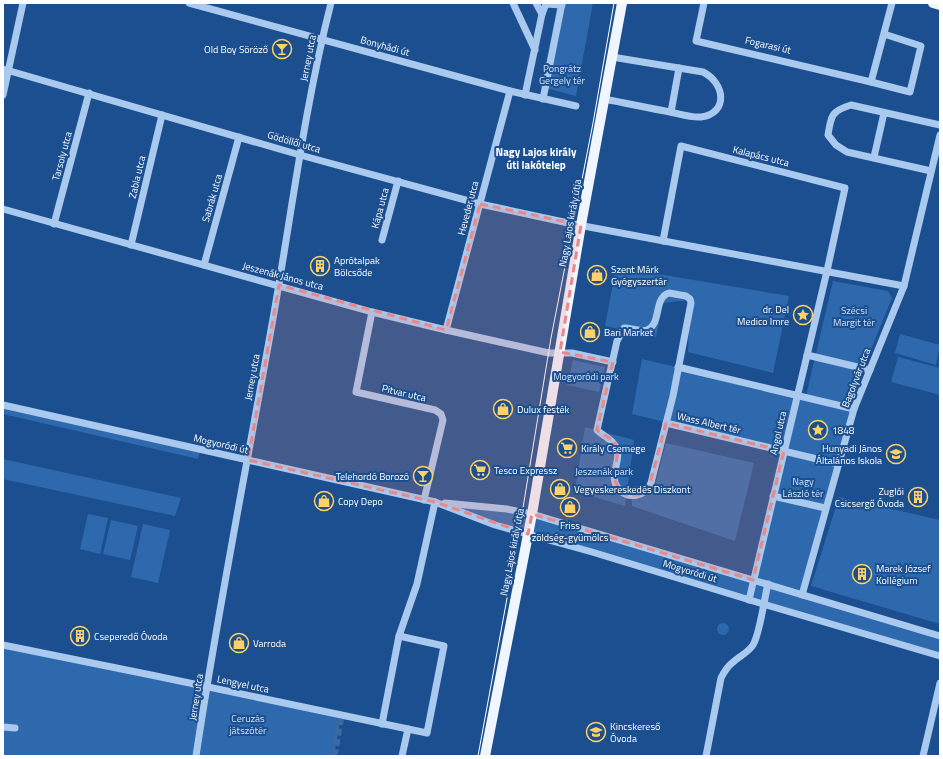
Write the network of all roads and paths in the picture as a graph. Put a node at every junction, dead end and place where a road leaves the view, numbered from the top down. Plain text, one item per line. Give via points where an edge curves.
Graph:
1 (22, 3) edge
2 (189, 3) edge
3 (331, 3) edge
4 (513, 3) edge
5 (536, 3) edge
6 (622, 3) edge
7 (704, 3) edge
8 (892, 3) edge
9 (933, 3) edge
10 (562, 4) edge
11 (940, 5) edge
12 (542, 14) junction
13 (884, 34) junction
14 (322, 39) junction
15 (535, 50) junction
16 (612, 57) junction
17 (679, 68) junction
18 (6, 70) edge
19 (871, 82) junction
20 (510, 91) junction
21 (89, 93) junction
22 (3, 95) edge
23 (525, 95) junction
24 (543, 99) junction
25 (604, 99) junction
26 (576, 106) dead end
27 (671, 112) junction
28 (884, 113) junction
29 (162, 114) junction
30 (940, 125) edge
31 (940, 134) edge
32 (240, 137) junction
33 (300, 155) junction
34 (874, 157) junction
35 (932, 170) junction
36 (398, 181) junction
37 (480, 204) junction
38 (3, 209) edge
39 (54, 224) junction
40 (581, 225) junction
41 (382, 240) dead end
42 (663, 241) junction
43 (131, 245) junction
44 (204, 265) junction
45 (827, 271) junction
46 (279, 285) junction
47 (904, 286) junction
48 (372, 312) junction
49 (446, 330) junction
50 (560, 352) junction
51 (807, 355) junction
52 (613, 362) junction
53 (678, 367) junction
54 (870, 370) junction
55 (797, 396) junction
56 (3, 405) edge
57 (854, 409) junction
58 (666, 423) junction
59 (784, 451) junction
60 (248, 460) junction
61 (838, 464) junction
62 (773, 496) junction
63 (424, 500) junction
64 (435, 502) junction
65 (826, 508) junction
66 (532, 514) junction
67 (528, 534) junction
68 (753, 580) junction
69 (768, 584) junction
70 (802, 595) junction
71 (749, 600) junction
72 (763, 604) junction
73 (399, 636) junction
74 (940, 636) edge
75 (3, 645) edge
76 (940, 656) edge
77 (940, 683) edge
78 (208, 686) junction
79 (382, 724) junction
80 (3, 727) edge
81 (15, 728) dead end
82 (408, 730) junction
83 (196, 756) edge
84 (402, 756) edge
85 (485, 756) edge
86 (706, 756) edge
87 (923, 756) edge

1 - 18 street
2 - 14 street, Bonyhádi út
3 - 14 street, Jerney utca
4 - 15 street
5 - 12 street
6 - 16 main road, Nagy Lajos király útja
7 - 19 street, Fogarasi út via 696,40
8 - 13 street
9 - 11 main road
10 - 12 street via 546,4
10 - 24 street
12 - 15 street
13 - 19 street
13 - 19 street, Fogarasi út via 921,46 910,92
14 - 20 street, Bonyhádi út
14 - 33 street, Jerney utca
15 - 23 street
16 - 17 street
16 - 25 main road, Nagy Lajos király útja
17 - 27 street
17 - 27 street via 711,76 721,90 721,101 716,111 701,117
18 - 21 street, Gödöllői utca
18 - 22 street
20 - 23 street, Bonyhádi út
20 - 37 street, Heveder utca
21 - 29 street, Gödöllői utca
21 - 39 street, Tarsoly utca
23 - 24 street, Bonyhádi út
24 - 26 street, Bonyhádi út
25 - 27 street
25 - 40 main road, Nagy Lajos király útja
28 - 30 street
28 - 34 street
28 - 34 street via 851,105 839,109 831,118 828,134 836,145 847,152
29 - 32 street, Gödöllői utca
29 - 43 street, Zabla utca
31 - 35 street, Bagolyvár utca
32 - 33 street, Gödöllői utca
32 - 44 street, Sabrák utca
33 - 36 street, Gödöllői utca
33 - 46 street, Jerney utca
34 - 35 street
35 - 47 street, Bagolyvár utca
36 - 37 street, Gödöllői utca
36 - 41 street, Kápa utca
37 - 40 street, Gödöllői utca
37 - 49 street, Heveder utca
38 - 39 street, Jeszenák János utca
39 - 43 street, Jeszenák János utca
40 - 42 street
40 - 50 main road, Nagy Lajos király útja
42 - 45 street
42 - 45 street, Kalapács utca via 681,146 845,188
43 - 44 street, Jeszenák János utca
44 - 46 street, Jeszenák János utca
45 - 47 street
45 - 51 street, Angol utca
46 - 48 street, Jeszenák János utca
46 - 60 street, Jerney utca
47 - 54 street, Bagolyvár utca
48 - 49 street, Jeszenák János utca
48 - 63 street, Pitvar utca via 356,392 435,410 441,414 443,420
49 - 50 street, Jeszenák János utca via 549,353
50 - 52 street
50 - 66 main road, Nagy Lajos király útja
51 - 54 street
51 - 55 street, Angol utca
52 - 53 street via 617,341 624,328 645,331 651,327 661,299 669,293 686,296 691,303
52 - 58 street via 597,430 614,441 618,450 614,478 620,491 626,495 639,495 649,487
53 - 55 street
53 - 58 street, Wass Albert tér
54 - 57 street, Bagolyvár utca
55 - 57 street
55 - 59 street, Angol utca
56 - 60 street, Mogyoródi út
57 - 61 street, Bagolyvár utca
58 - 59 street, Wass Albert tér
59 - 61 street, Wass Albert tér
59 - 62 street, Angol utca
60 - 63 street, Mogyoródi út
60 - 78 street, Jerney utca
61 - 65 street, Bagolyvár utca
62 - 65 street
62 - 68 street, Angol utca
63 - 64 street, Mogyoródi út
64 - 66 street, Mogyoródi út
64 - 67 street, Mogyoródi út via 495,525
64 - 73 street via 417,584
65 - 70 street, Bagolyvár utca
66 - 67 main road, Nagy Lajos király útja
66 - 68 street, Mogyoródi út
67 - 71 street, Mogyoródi út
67 - 85 main road, Nagy Lajos király útja
68 - 69 street, Mogyoródi út
68 - 71 street, Angol utca
69 - 70 street, Mogyoródi út
69 - 72 street
70 - 74 street, Mogyoródi út
71 - 72 street, Mogyoródi út
72 - 76 street, Mogyoródi út
72 - 86 street via 754,644 748,652 726,668 721,678
73 - 79 street
73 - 82 street via 444,646 427,733
75 - 78 street, Lengyel utca
77 - 87 street
78 - 79 street, Lengyel utca
78 - 83 street, Jerney utca
79 - 82 street, Lengyel utca
80 - 81 street
82 - 84 street

